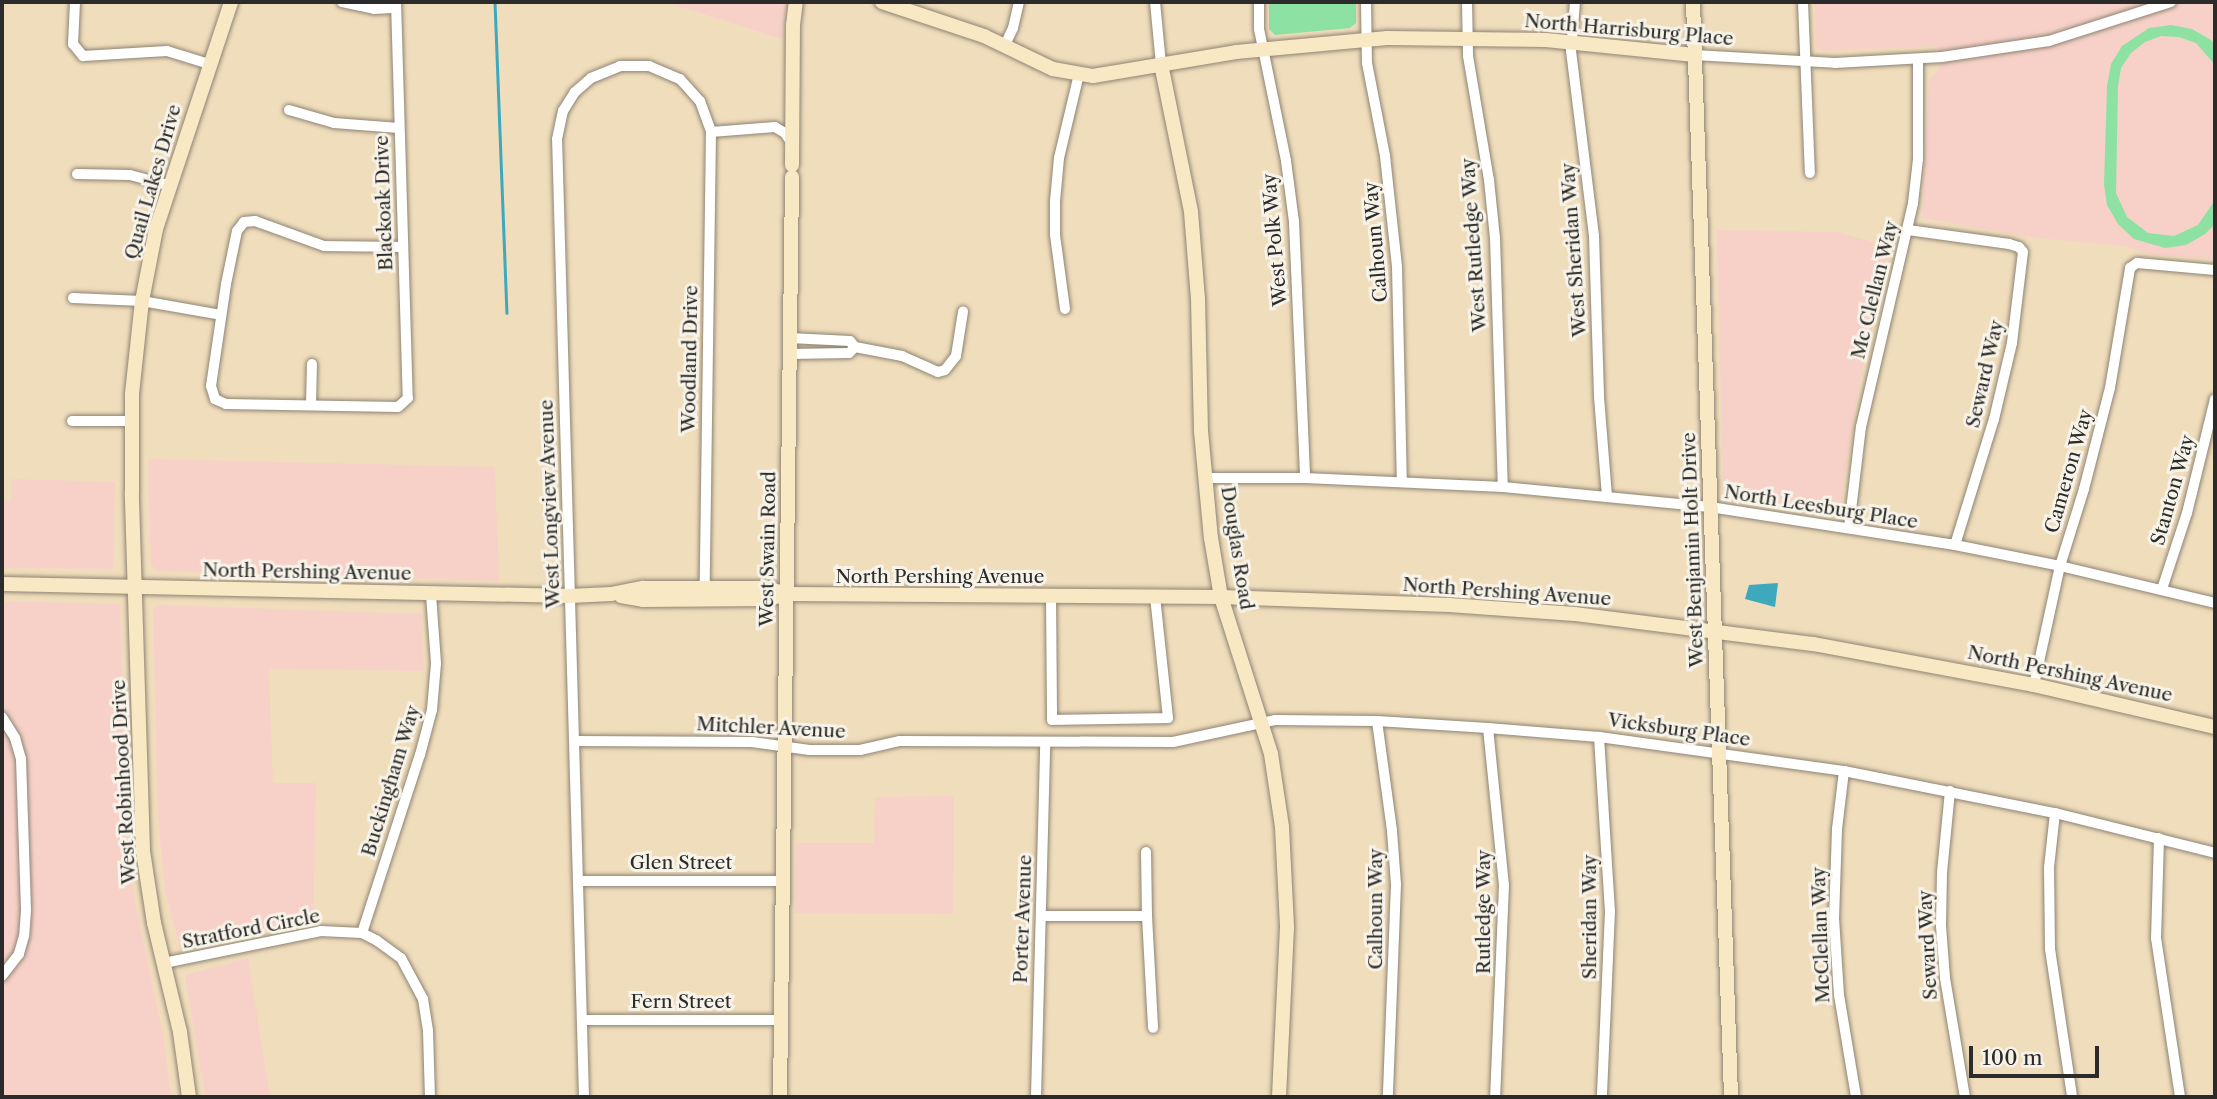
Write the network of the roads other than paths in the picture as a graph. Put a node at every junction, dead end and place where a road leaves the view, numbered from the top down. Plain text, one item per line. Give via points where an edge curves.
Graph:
1 (75, 2) edge
2 (231, 2) edge
3 (342, 2) edge
4 (796, 2) edge
5 (882, 2) edge
6 (1019, 2) edge
7 (1155, 2) edge
8 (1259, 2) edge
9 (1366, 2) edge
10 (1468, 2) edge
11 (1575, 2) edge
12 (1693, 2) edge
13 (1803, 2) edge
14 (2171, 2) edge
15 (396, 5) edge
16 (913, 6) edge
17 (1467, 36) junction
18 (1366, 39) junction
19 (1571, 41) junction
20 (1005, 45) junction
21 (1262, 48) junction
22 (1694, 55) junction
23 (1918, 59) junction
24 (1805, 62) junction
25 (209, 64) junction
26 (1161, 64) junction
27 (1079, 74) junction
28 (289, 110) dead end
29 (400, 128) junction
30 (711, 132) junction
31 (792, 145) junction
32 (1810, 173) dead end
33 (77, 174) dead end
34 (169, 185) junction
35 (1908, 230) junction
36 (403, 247) junction
37 (2215, 270) edge
38 (73, 298) dead end
39 (142, 301) junction
40 (1065, 309) dead end
41 (963, 312) dead end
42 (221, 314) junction
43 (790, 338) junction
44 (855, 347) junction
45 (789, 354) junction
46 (312, 364) dead end
47 (2215, 399) edge
48 (311, 404) junction
49 (72, 421) dead end
50 (131, 421) junction
51 (1206, 478) junction
52 (1305, 478) junction
53 (1402, 481) junction
54 (1503, 487) junction
55 (1607, 496) junction
56 (1710, 508) junction
57 (1849, 527) junction
58 (1955, 545) junction
59 (2060, 566) junction
60 (2, 584) edge
61 (135, 587) junction
62 (705, 587) junction
63 (2162, 589) junction
64 (611, 594) junction
65 (787, 594) junction
66 (431, 595) junction
67 (570, 596) junction
68 (1051, 597) junction
69 (1155, 597) junction
70 (1222, 597) junction
71 (2215, 603) edge
72 (1716, 630) junction
73 (2034, 684) junction
74 (2, 717) edge
75 (1262, 721) junction
76 (1377, 721) junction
77 (2215, 727) edge
78 (1488, 728) junction
79 (1599, 737) junction
80 (575, 741) junction
81 (1045, 742) junction
82 (1132, 742) joint
83 (784, 747) junction
84 (1719, 753) junction
85 (1844, 771) junction
86 (1950, 791) junction
87 (2055, 813) junction
88 (2159, 838) junction
89 (1146, 852) dead end
90 (2215, 853) edge
91 (579, 881) junction
92 (783, 881) junction
93 (1041, 916) junction
94 (1147, 916) junction
95 (362, 933) junction
96 (164, 964) junction
97 (2, 976) edge
98 (582, 1020) junction
99 (781, 1020) junction
100 (1153, 1028) dead end
101 (188, 1097) edge
102 (430, 1097) edge
103 (584, 1097) edge
104 (780, 1097) edge
105 (1036, 1097) edge
106 (1279, 1097) edge
107 (1388, 1097) edge
108 (1496, 1097) edge
109 (1602, 1097) edge
110 (1731, 1097) edge
111 (1856, 1097) edge
112 (1965, 1097) edge
113 (2072, 1097) edge
114 (2180, 1097) edge

1 - 25 street via 73,44 83,56 167,51
2 - 25 main road, Quail Lakes Drive
3 - 15 street via 374,9
4 - 31 main road, West Swain Road
5 - 16 main road, North Harrisburg Place
6 - 20 street
7 - 26 street, Douglas Road
8 - 21 street, West Polk Way
9 - 18 street, Calhoun Way
10 - 17 street, West Rutledge Way
11 - 19 street, West Sheridan Way
12 - 22 main road, West Benjamin Holt Drive
13 - 24 street
14 - 23 street, North Harrisburg Place via 2049,41
15 - 29 street, Blackoak Drive
16 - 20 main road, North Harrisburg Place
17 - 18 main road, North Harrisburg Place
17 - 19 main road, North Harrisburg Place
17 - 54 street, West Rutledge Way via 1495,238
18 - 21 main road, North Harrisburg Place
18 - 53 street, Calhoun Way via 1396,254
19 - 22 main road, North Harrisburg Place
19 - 55 street, West Sheridan Way via 1594,236
20 - 27 main road, North Harrisburg Place via 1053,68
21 - 26 main road, North Harrisburg Place
21 - 52 street, West Polk Way via 1294,222
22 - 24 street, North Harrisburg Place
22 - 56 main road, West Benjamin Holt Drive
23 - 24 street, North Harrisburg Place
23 - 35 street, Mc Clellan Way via 1918,159
24 - 32 street
25 - 34 main road, Quail Lakes Drive
26 - 27 main road, North Harrisburg Place via 1093,76
26 - 51 main road, Douglas Road via 1191,212
27 - 40 street via 1059,158 1055,201
28 - 29 street via 334,123
29 - 36 street, Blackoak Drive
30 - 31 street via 775,127
30 - 62 street, Woodland Drive
30 - 67 street, West Longview Avenue via 708,117 691,89 662,69 638,65 614,67 591,78 569,101 560,120
31 - 43 main road, West Swain Road
33 - 34 street via 130,175
34 - 39 main road, Quail Lakes Drive
35 - 57 street, Mc Clellan Way via 1861,426
35 - 58 street, Seward Way via 2009,244 2021,249 2024,258 2012,343 1994,419
36 - 42 street via 324,246 255,221 244,222 237,231
36 - 48 street, Blackoak Drive via 405,402 398,407
37 - 59 street, Cameron Way via 2131,265 2110,388
38 - 39 street
39 - 42 street
39 - 50 main road, Quail Lakes Drive
41 - 44 street via 956,356 945,370 938,372 881,350
42 - 48 street via 211,391 215,399 226,404
43 - 44 street via 845,341
43 - 45 main road, West Swain Road
44 - 45 street via 849,353
45 - 65 main road, West Swain Road
46 - 48 street
47 - 63 street, Stanton Way via 2187,513
49 - 50 street
50 - 61 main road, Quail Lakes Drive
51 - 52 street, North Leesburg Place
51 - 70 main road, Douglas Road
52 - 53 street, North Leesburg Place
53 - 54 street, North Leesburg Place
54 - 55 street, North Leesburg Place
55 - 56 street, North Leesburg Place
56 - 57 street, North Leesburg Place
56 - 72 main road, West Benjamin Holt Drive
57 - 58 street, North Leesburg Place
58 - 59 street, North Leesburg Place
59 - 63 street, North Leesburg Place
59 - 73 street, Cameron Way
60 - 61 main road, North Pershing Avenue
61 - 66 main road, North Pershing Avenue
61 - 96 main road, West Robinhood Drive via 144,851
62 - 64 main road, North Pershing Avenue
62 - 65 main road, North Pershing Avenue via 767,588
63 - 71 street, North Leesburg Place
64 - 65 main road, North Pershing Avenue via 643,600 767,599
64 - 67 main road, North Pershing Avenue
65 - 68 main road, North Pershing Avenue
65 - 83 main road, West Swain Road
66 - 67 main road, North Pershing Avenue
66 - 95 street, Buckingham Way via 436,663 432,710
67 - 80 street, West Longview Avenue
68 - 69 main road, North Pershing Avenue
68 - 69 street via 1052,720 1168,718
69 - 70 main road, North Pershing Avenue
70 - 72 main road, North Pershing Avenue via 1449,605
70 - 75 main road, Douglas Road
72 - 73 main road, North Pershing Avenue
72 - 84 main road, West Benjamin Holt Drive
73 - 77 main road, North Pershing Avenue
74 - 97 street via 21,759 26,910 22,945
75 - 76 street, Vicksburg Place
75 - 82 street, Vicksburg Place via 1183,741
75 - 106 main road, Douglas Road via 1276,783 1287,896
76 - 78 street, Vicksburg Place
76 - 107 street, Calhoun Way via 1396,884
78 - 79 street, Vicksburg Place
78 - 108 street, Rutledge Way via 1504,885
79 - 84 street, Vicksburg Place
79 - 109 street, Sheridan Way via 1611,911
80 - 83 street, Mitchler Avenue via 752,742
80 - 91 street, West Longview Avenue
81 - 82 street, Mitchler Avenue
81 - 83 street, Mitchler Avenue via 900,741 860,750
81 - 93 street, Porter Avenue
83 - 92 main road, West Swain Road
84 - 85 street, Vicksburg Place
84 - 110 main road, West Benjamin Holt Drive
85 - 86 street, Vicksburg Place
85 - 111 street, McClellan Way via 1834,918 1839,995
86 - 87 street, Vicksburg Place
86 - 112 street, Seward Way via 1941,926
87 - 88 street, Vicksburg Place
87 - 113 street via 2049,867 2050,949
88 - 90 street, Vicksburg Place
88 - 114 street via 2156,938
89 - 94 street
91 - 92 street, Glen Street
91 - 98 street, West Longview Avenue
92 - 99 main road, West Swain Road
93 - 94 street
93 - 105 street, Porter Avenue
94 - 100 street
95 - 96 street, Stratford Circle via 321,931
95 - 102 street, Stratford Circle via 401,958 419,989 428,1031
96 - 101 main road, West Robinhood Drive via 180,1032
98 - 99 street, Fern Street
98 - 103 street, West Longview Avenue
99 - 104 main road, West Swain Road

